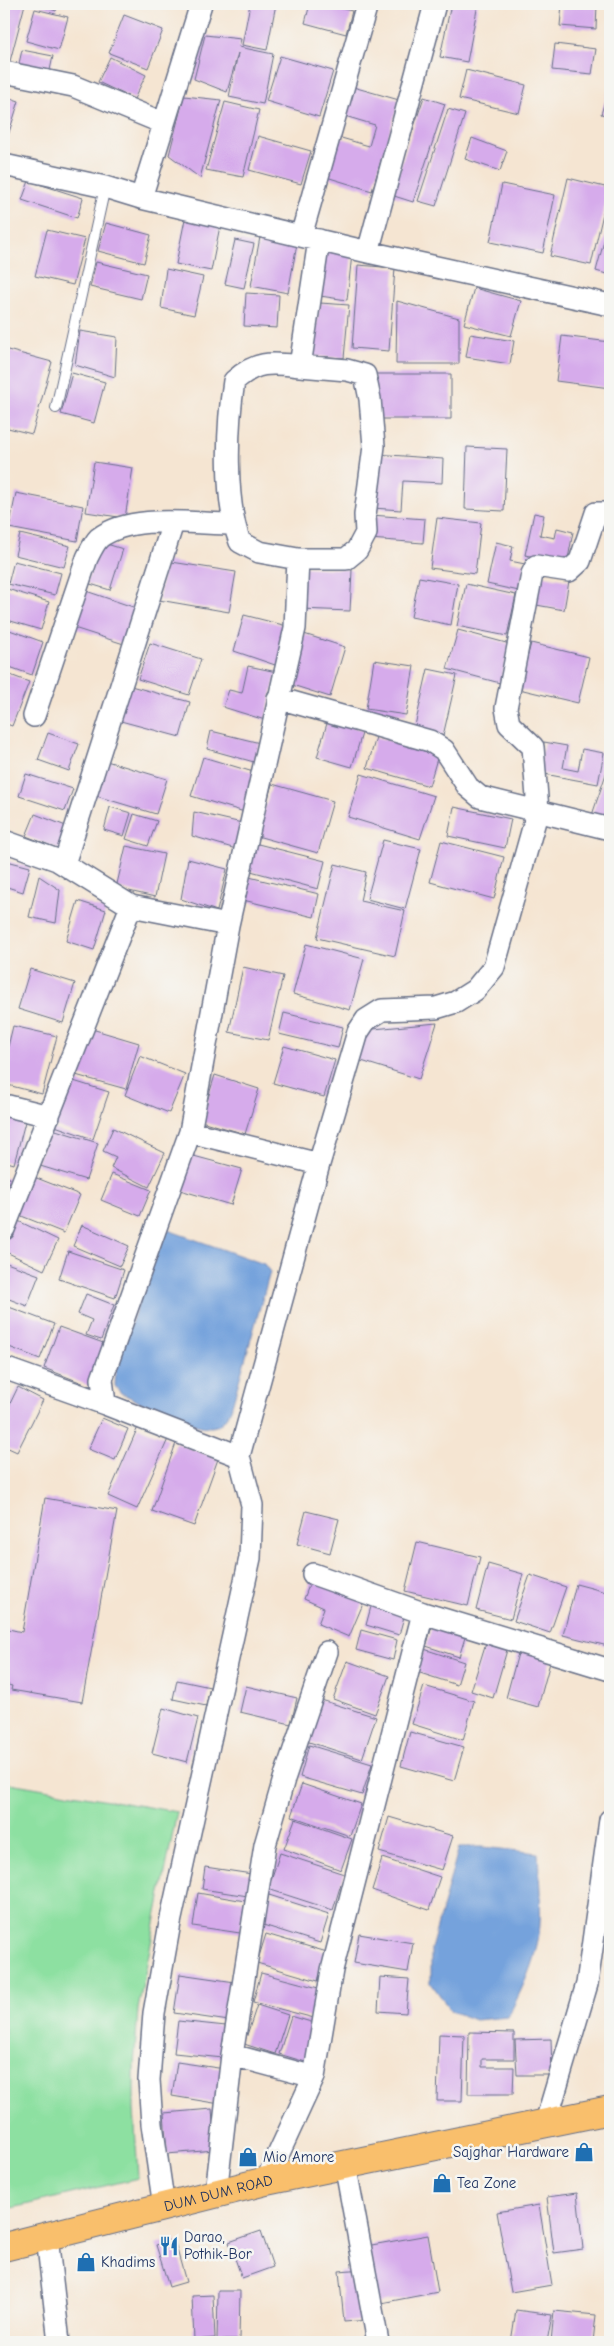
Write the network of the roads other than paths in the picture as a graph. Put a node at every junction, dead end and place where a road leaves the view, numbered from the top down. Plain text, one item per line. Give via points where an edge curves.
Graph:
1 (201, 4) edge
2 (367, 4) edge
3 (435, 4) edge
4 (4, 72) edge
5 (163, 123) junction
6 (4, 165) edge
7 (105, 187) junction
8 (141, 198) junction
9 (310, 238) junction
10 (368, 252) junction
11 (610, 305) edge
12 (300, 366) junction
13 (56, 408) dead end
14 (610, 513) edge
15 (173, 523) junction
16 (233, 524) junction
17 (298, 559) junction
18 (278, 698) junction
19 (34, 716) dead end
20 (538, 810) junction
21 (610, 829) edge
22 (4, 841) edge
23 (64, 864) junction
24 (131, 906) junction
25 (228, 925) junction
26 (4, 1105) edge
27 (49, 1116) junction
28 (190, 1132) junction
29 (319, 1164) junction
30 (4, 1229) edge
31 (4, 1368) edge
32 (105, 1404) junction
33 (240, 1456) junction
34 (313, 1574) dead end
35 (423, 1613) junction
36 (327, 1652) dead end
37 (610, 1670) edge
38 (610, 1820) edge
39 (232, 2055) junction
40 (314, 2077) junction
41 (610, 2110) edge
42 (546, 2122) junction
43 (345, 2164) junction
44 (266, 2181) junction
45 (216, 2193) junction
46 (164, 2207) junction
47 (47, 2237) junction
48 (4, 2247) edge
49 (59, 2342) edge
50 (378, 2342) edge

1 - 5 street
2 - 9 street
3 - 10 street
4 - 5 street via 73,86
5 - 8 street
6 - 7 street
7 - 8 street
7 - 13 lane
8 - 9 street
9 - 10 street
9 - 12 street
10 - 11 street
12 - 16 street via 266,363 244,371 234,381 229,465
12 - 17 street via 365,375 374,446 365,515 366,533 362,544 346,559
14 - 20 street via 596,513 580,561 569,570 536,566 532,574 506,708 508,724 533,747
15 - 16 street
15 - 19 street via 137,523 98,539 87,558
15 - 23 street
16 - 17 street via 240,542 259,552
17 - 18 street via 296,628
18 - 20 street via 430,741 444,750 468,788 480,796
18 - 25 street
20 - 21 street
20 - 29 street via 494,967 475,990 456,1002 436,1008 382,1010 366,1020 352,1050
22 - 23 street
23 - 24 street
24 - 25 street
24 - 27 street
25 - 28 street
26 - 27 street
27 - 30 street
28 - 29 street
28 - 32 street via 102,1379
29 - 33 street
31 - 32 street
32 - 33 street
33 - 46 street via 252,1505 250,1558 170,1923 154,2013 149,2080
34 - 35 street
35 - 37 street
35 - 40 street via 332,1970
36 - 39 street via 265,1846
38 - 42 street via 587,1984
39 - 40 street
39 - 45 street
40 - 44 street
41 - 42 main road, DUM DUM ROAD
42 - 43 main road, DUM DUM ROAD
43 - 44 main road, DUM DUM ROAD
43 - 50 street
44 - 45 main road, DUM DUM ROAD
45 - 46 main road, DUM DUM ROAD
46 - 47 main road, DUM DUM ROAD
47 - 48 main road, DUM DUM ROAD
47 - 49 street

